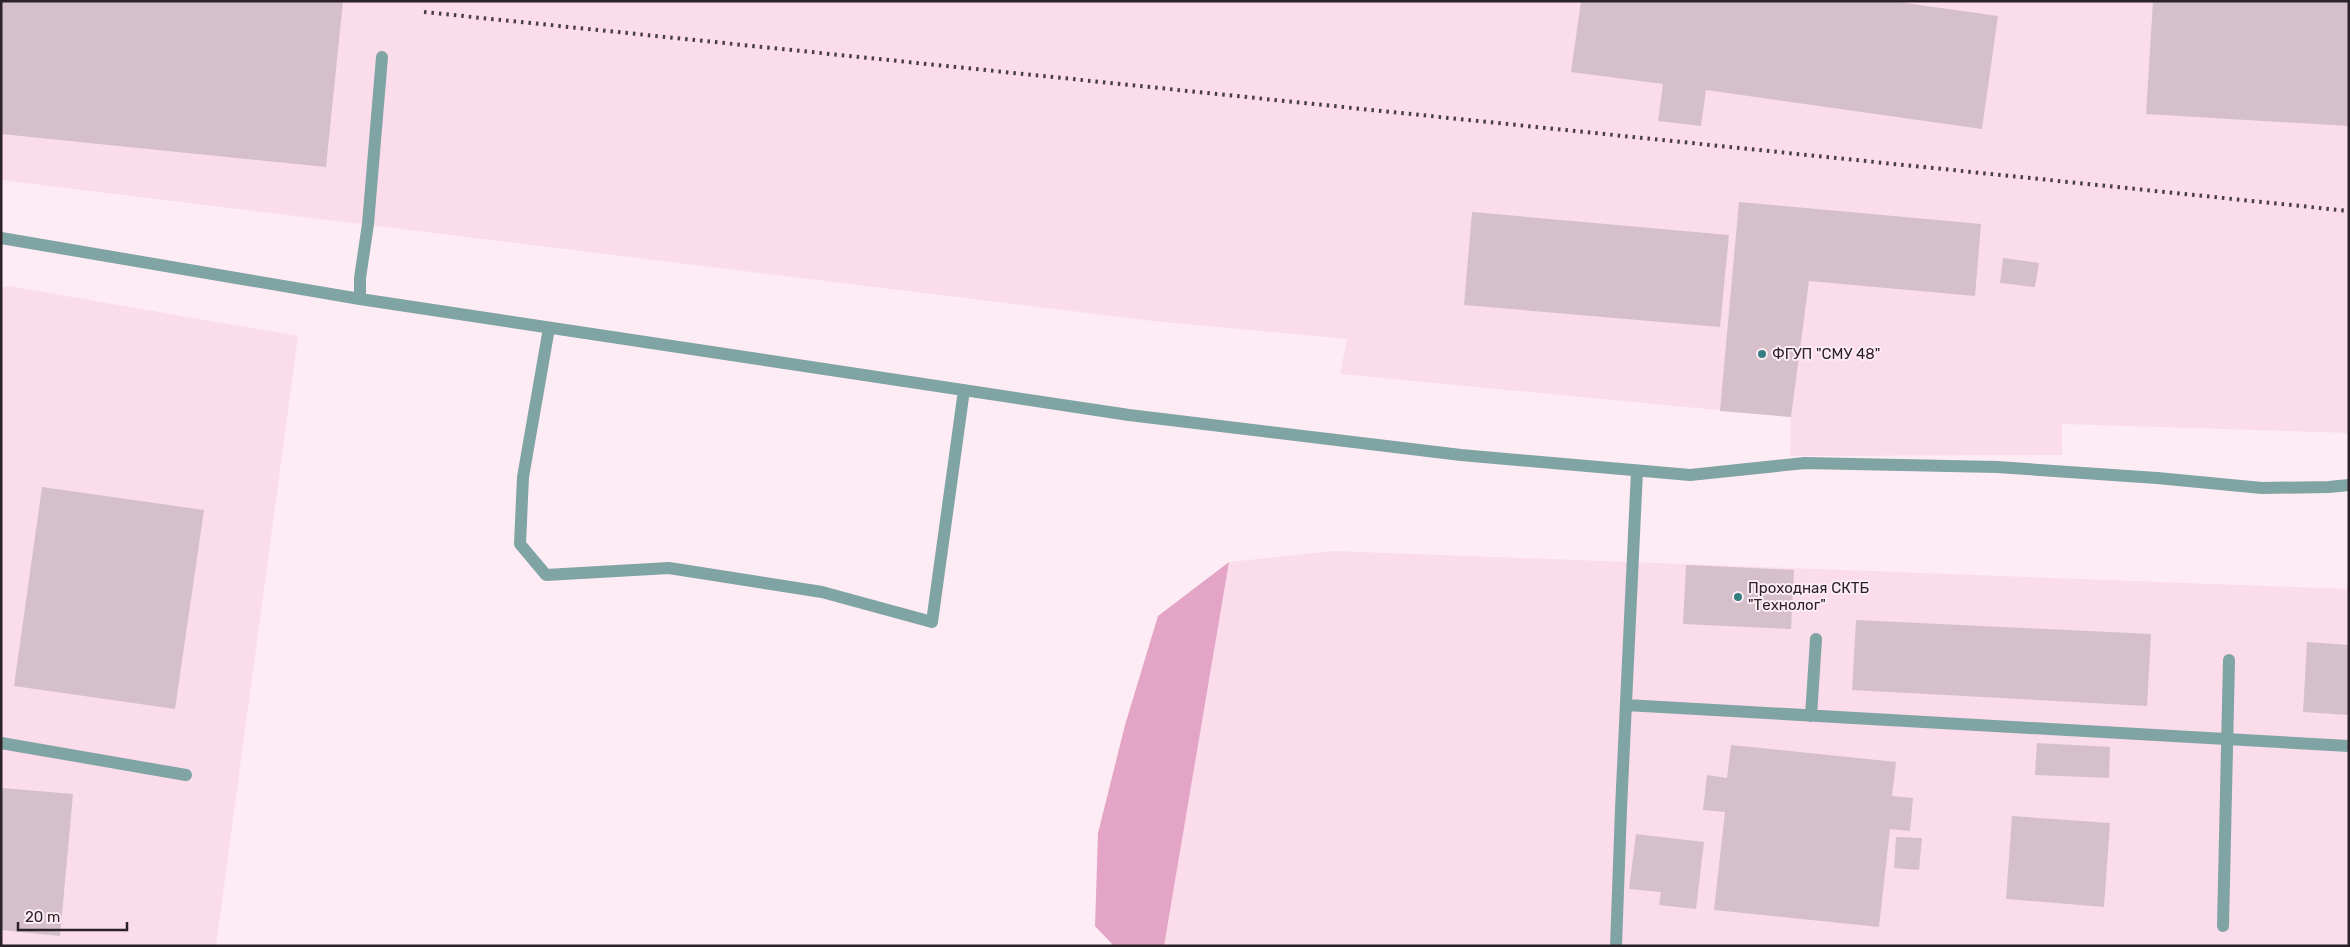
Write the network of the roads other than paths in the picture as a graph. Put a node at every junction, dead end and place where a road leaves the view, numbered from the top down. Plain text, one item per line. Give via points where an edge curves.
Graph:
1 (382, 57) dead end
2 (1, 238) edge
3 (360, 299) junction
4 (549, 328) junction
5 (964, 390) junction
6 (1638, 471) junction
7 (2349, 485) edge
8 (1816, 639) dead end
9 (2229, 660) dead end
10 (1626, 706) junction
11 (1811, 716) junction
12 (2227, 740) junction
13 (1, 743) edge
14 (2349, 746) edge
15 (186, 775) dead end
16 (2223, 926) dead end
17 (1616, 946) edge

1 - 3 street
2 - 3 street
3 - 4 street
4 - 5 street
4 - 5 street via 523,477 520,544 546,575 669,568 822,592 932,622
5 - 6 street via 1129,415 1451,454
6 - 7 street via 1690,475 1824,463 1997,467 2262,488
6 - 10 street
8 - 11 street
9 - 12 street
10 - 11 street
10 - 17 street
11 - 12 street
12 - 14 street
12 - 16 street
13 - 15 street

